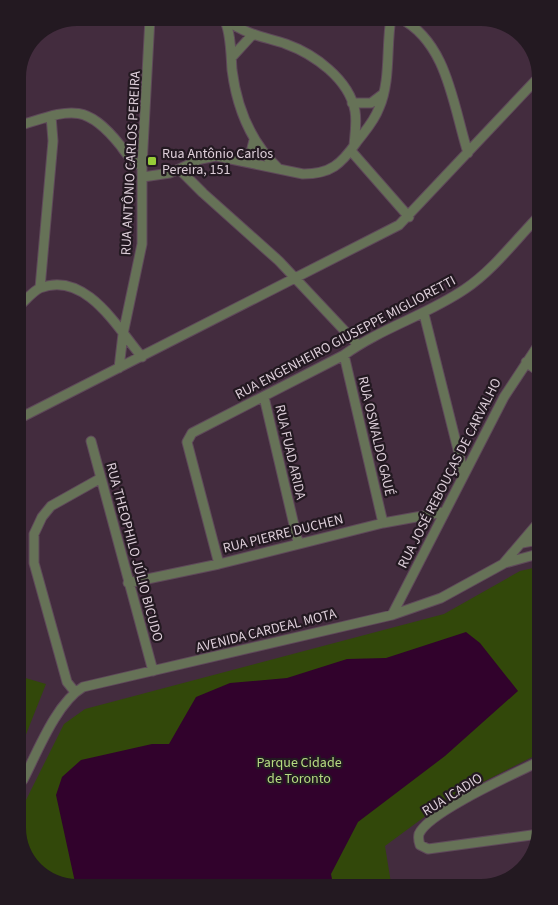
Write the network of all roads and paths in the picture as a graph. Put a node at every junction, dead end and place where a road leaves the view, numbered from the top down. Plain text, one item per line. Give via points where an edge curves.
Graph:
1 (150, 26) edge
2 (225, 26) edge
3 (237, 26) edge
4 (390, 26) edge
5 (412, 26) edge
6 (252, 34) junction
7 (232, 57) junction
8 (532, 84) edge
9 (383, 94) junction
10 (352, 103) junction
11 (51, 116) junction
12 (26, 124) edge
13 (254, 140) junction
14 (353, 149) junction
15 (468, 153) junction
16 (243, 161) junction
17 (142, 166) junction
18 (279, 169) junction
19 (180, 170) junction
20 (143, 177) junction
21 (409, 216) junction
22 (532, 223) edge
23 (294, 277) junction
24 (40, 288) junction
25 (26, 301) edge
26 (424, 314) junction
27 (124, 334) junction
28 (358, 345) junction
29 (532, 354) edge
30 (344, 355) junction
31 (142, 357) junction
32 (526, 362) junction
33 (532, 366) edge
34 (120, 368) junction
35 (264, 397) junction
36 (26, 415) edge
37 (91, 441) dead end
38 (464, 474) junction
39 (101, 478) junction
40 (444, 512) junction
41 (383, 523) junction
42 (532, 530) edge
43 (532, 541) edge
44 (298, 542) junction
45 (522, 543) junction
46 (532, 556) edge
47 (218, 564) junction
48 (503, 564) junction
49 (128, 583) junction
50 (392, 615) junction
51 (153, 671) junction
52 (75, 692) junction
53 (532, 765) edge
54 (26, 775) edge
55 (531, 835) edge

1 - 17 street, RUA ANTÔNIO CARLOS PEREIRA
2 - 7 street
3 - 6 street
4 - 9 street
5 - 15 street via 421,32 437,54
6 - 7 street
6 - 10 street via 287,44 312,57 339,81
7 - 13 street via 236,94
8 - 15 street
9 - 10 street via 371,103
9 - 14 street via 379,109
10 - 14 street via 356,123
11 - 12 street
11 - 17 street via 74,112 93,117 132,160
11 - 24 street via 53,141
13 - 16 street
13 - 18 street
14 - 18 street via 334,168 314,174
14 - 21 street
15 - 21 street
16 - 18 street
16 - 19 street via 209,156
17 - 20 street, RUA ANTÔNIO CARLOS PEREIRA
19 - 20 street
19 - 23 street
20 - 27 street, RUA ANTÔNIO CARLOS PEREIRA via 142,244
21 - 23 street via 386,234
22 - 26 street, RUA ENGENHEIRO GIUSEPPE MIGLIORETTI via 483,275
23 - 28 street
23 - 31 street
24 - 25 street
24 - 27 street via 61,286 77,289 104,311
26 - 28 street, RUA ENGENHEIRO GIUSEPPE MIGLIORETTI
26 - 38 street
27 - 31 street
27 - 34 street, RUA ANTÔNIO CARLOS PEREIRA
28 - 30 street, RUA ENGENHEIRO GIUSEPPE MIGLIORETTI
29 - 32 street, RUA JOSÉ REBOUÇAS DE CARVALHO
30 - 35 street, RUA ENGENHEIRO GIUSEPPE MIGLIORETTI
30 - 41 street, RUA OSWALDO GAUÉ
31 - 34 street
32 - 33 street
32 - 38 street, RUA JOSÉ REBOUÇAS DE CARVALHO
34 - 36 street
35 - 44 street, RUA FUAD ARIDA
35 - 47 street, RUA ENGENHEIRO GIUSEPPE MIGLIORETTI via 197,429 189,437 189,450
37 - 39 street, RUA THEOPHILO JÚLIO BICUDO
38 - 40 street, RUA JOSÉ REBOUÇAS DE CARVALHO
39 - 49 street, RUA THEOPHILO JÚLIO BICUDO
39 - 52 street via 52,506 34,534 34,563 67,682
40 - 41 street, RUA PIERRE DUCHEN
40 - 50 street, RUA JOSÉ REBOUÇAS DE CARVALHO
41 - 44 street, RUA PIERRE DUCHEN
42 - 45 street, AVENIDA CARDEAL MOTA
43 - 45 street
44 - 47 street, RUA PIERRE DUCHEN
45 - 48 street, AVENIDA CARDEAL MOTA
46 - 48 street
47 - 49 street, RUA PIERRE DUCHEN
48 - 50 street, AVENIDA CARDEAL MOTA via 441,598
49 - 51 street, RUA THEOPHILO JÚLIO BICUDO
50 - 51 street, AVENIDA CARDEAL MOTA
51 - 52 street, AVENIDA CARDEAL MOTA via 97,682
52 - 54 street, AVENIDA CARDEAL MOTA via 62,709
53 - 55 street, RUA ICADIO via 464,799 428,824 418,840 428,849

